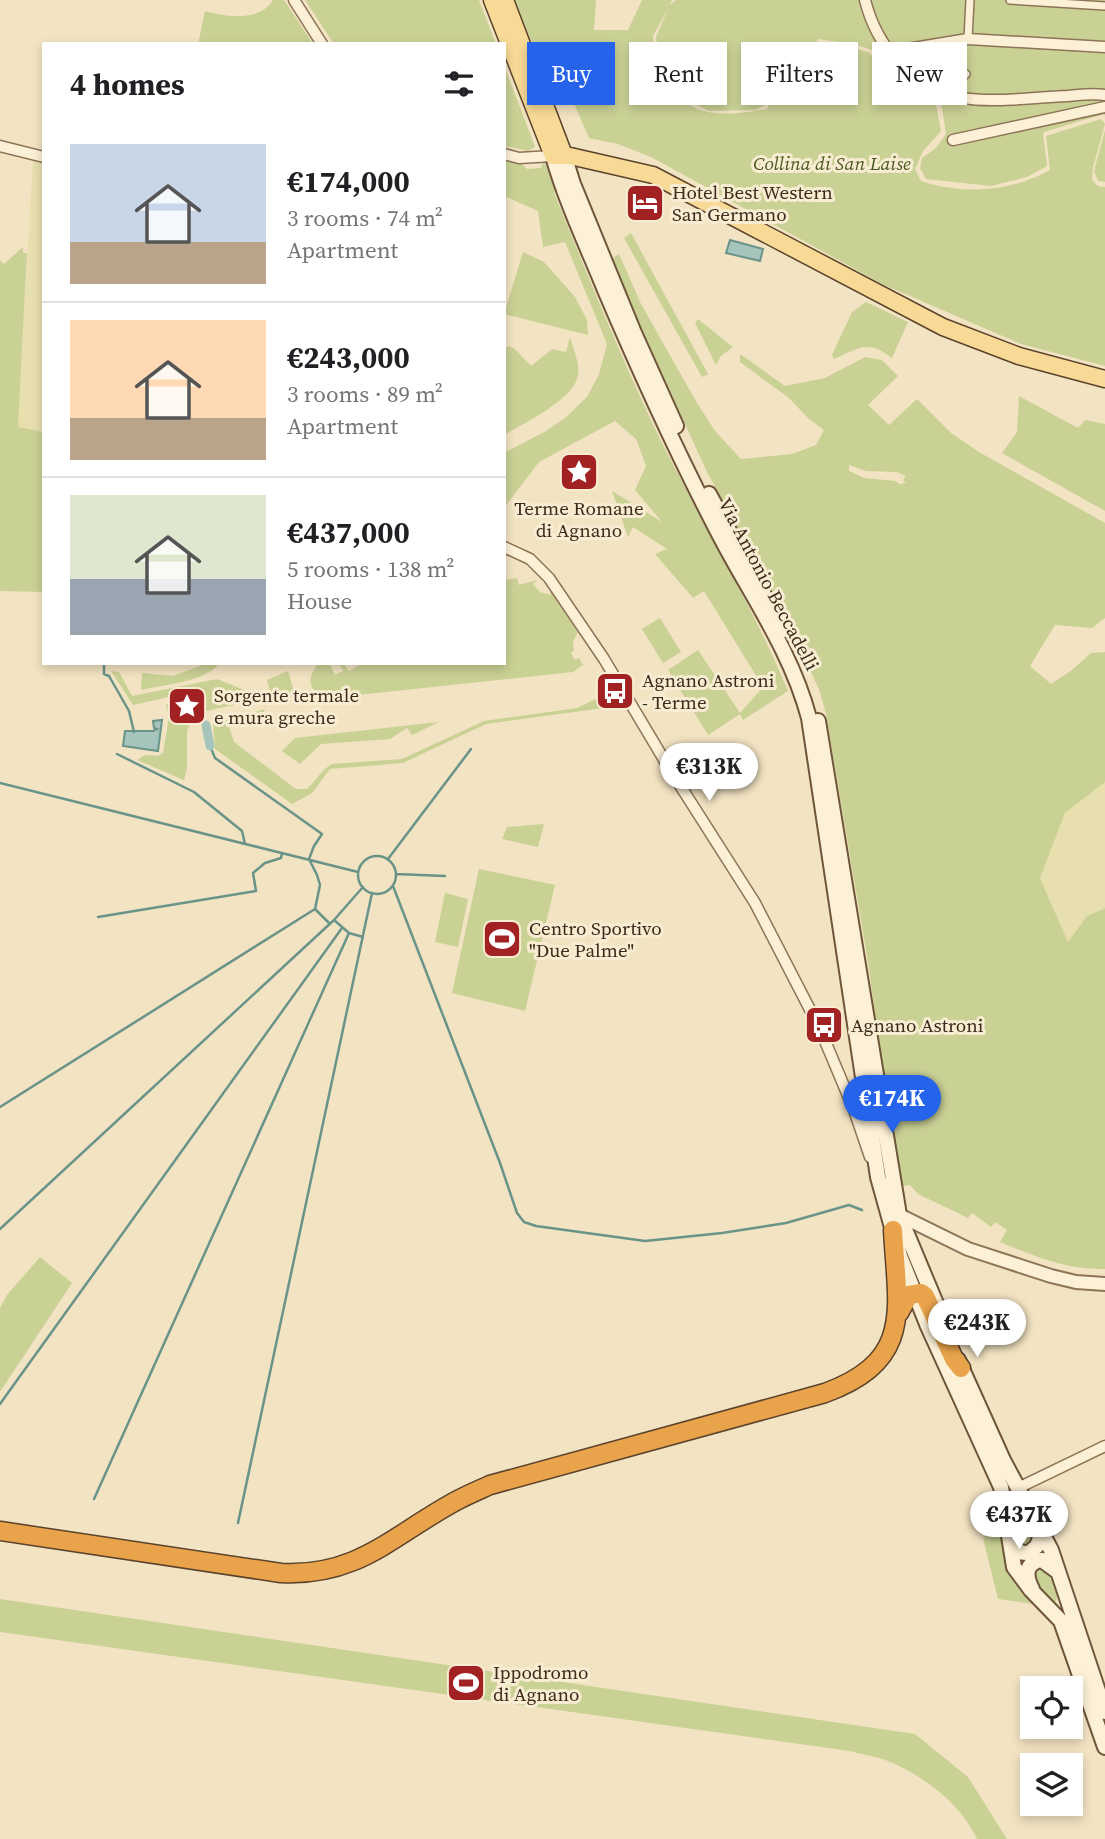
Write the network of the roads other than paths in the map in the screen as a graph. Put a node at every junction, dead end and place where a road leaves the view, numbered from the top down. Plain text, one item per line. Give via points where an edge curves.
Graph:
1 (294, 0) edge
2 (492, 0) edge
3 (505, 0) edge
4 (865, 0) edge
5 (970, 0) edge
6 (1010, 0) edge
7 (1105, 6) edge
8 (964, 40) junction
9 (322, 42) edge
10 (883, 42) edge
11 (952, 42) edge
12 (1105, 47) edge
13 (1105, 95) edge
14 (967, 99) edge
15 (1105, 107) edge
16 (953, 140) dead end
17 (0, 146) edge
18 (506, 155) edge
19 (42, 156) edge
20 (558, 156) junction
21 (589, 235) junction
22 (1105, 379) edge
23 (506, 548) edge
24 (854, 1110) junction
25 (872, 1136) junction
26 (878, 1177) junction
27 (893, 1182) junction
28 (893, 1221) junction
29 (925, 1228) junction
30 (909, 1243) junction
31 (1105, 1284) edge
32 (914, 1293) junction
33 (897, 1318) junction
34 (961, 1367) junction
35 (1105, 1446) edge
36 (1018, 1488) junction
37 (1007, 1512) junction
38 (1032, 1513) junction
39 (0, 1531) edge
40 (1042, 1532) junction
41 (1057, 1571) junction
42 (1063, 1586) junction
43 (1036, 1595) junction
44 (1048, 1607) junction
45 (1105, 1712) edge
46 (1105, 1747) edge

1 - 9 street
2 - 20 main road, Via Antonio Beccadelli
3 - 20 main road, Via Antonio Beccadelli
4 - 10 street
5 - 8 street
6 - 7 street
8 - 11 street
8 - 12 street
13 - 14 street
15 - 16 street
17 - 19 street
18 - 20 street
20 - 21 main road, Via Antonio Beccadelli
20 - 22 main road via 653,175 943,327 1019,356
21 - 25 main road, Via Antonio Beccadelli via 639,371 799,686 808,718
21 - 27 main road, Via Antonio Beccadelli via 673,418 792,648 812,698
23 - 24 street via 544,570 604,659 755,903 820,1029
24 - 25 street
24 - 26 street
25 - 26 main road, Via Antonio Beccadelli
25 - 27 street
26 - 28 main road, Via Antonio Beccadelli
27 - 28 main road, Via Antonio Beccadelli
28 - 29 street
28 - 30 main road
28 - 32 main road
28 - 33 highway
29 - 30 street via 912,1233
29 - 31 street via 963,1248 1042,1273
30 - 34 main road
32 - 33 highway via 906,1298
32 - 34 highway via 925,1296
32 - 37 main road via 996,1473
33 - 39 highway via 883,1355 866,1373 841,1387 490,1485 370,1555 333,1569 281,1573
34 - 36 main road
35 - 36 street
36 - 38 main road
37 - 38 main road via 1017,1508
37 - 40 main road via 1018,1551 1032,1552
37 - 43 main road via 1014,1567
38 - 40 main road
40 - 41 main road
41 - 42 main road
41 - 43 main road via 1042,1560 1029,1565 1027,1575
42 - 44 main road via 1059,1605
42 - 45 main road
43 - 44 main road
44 - 46 main road via 1061,1621

